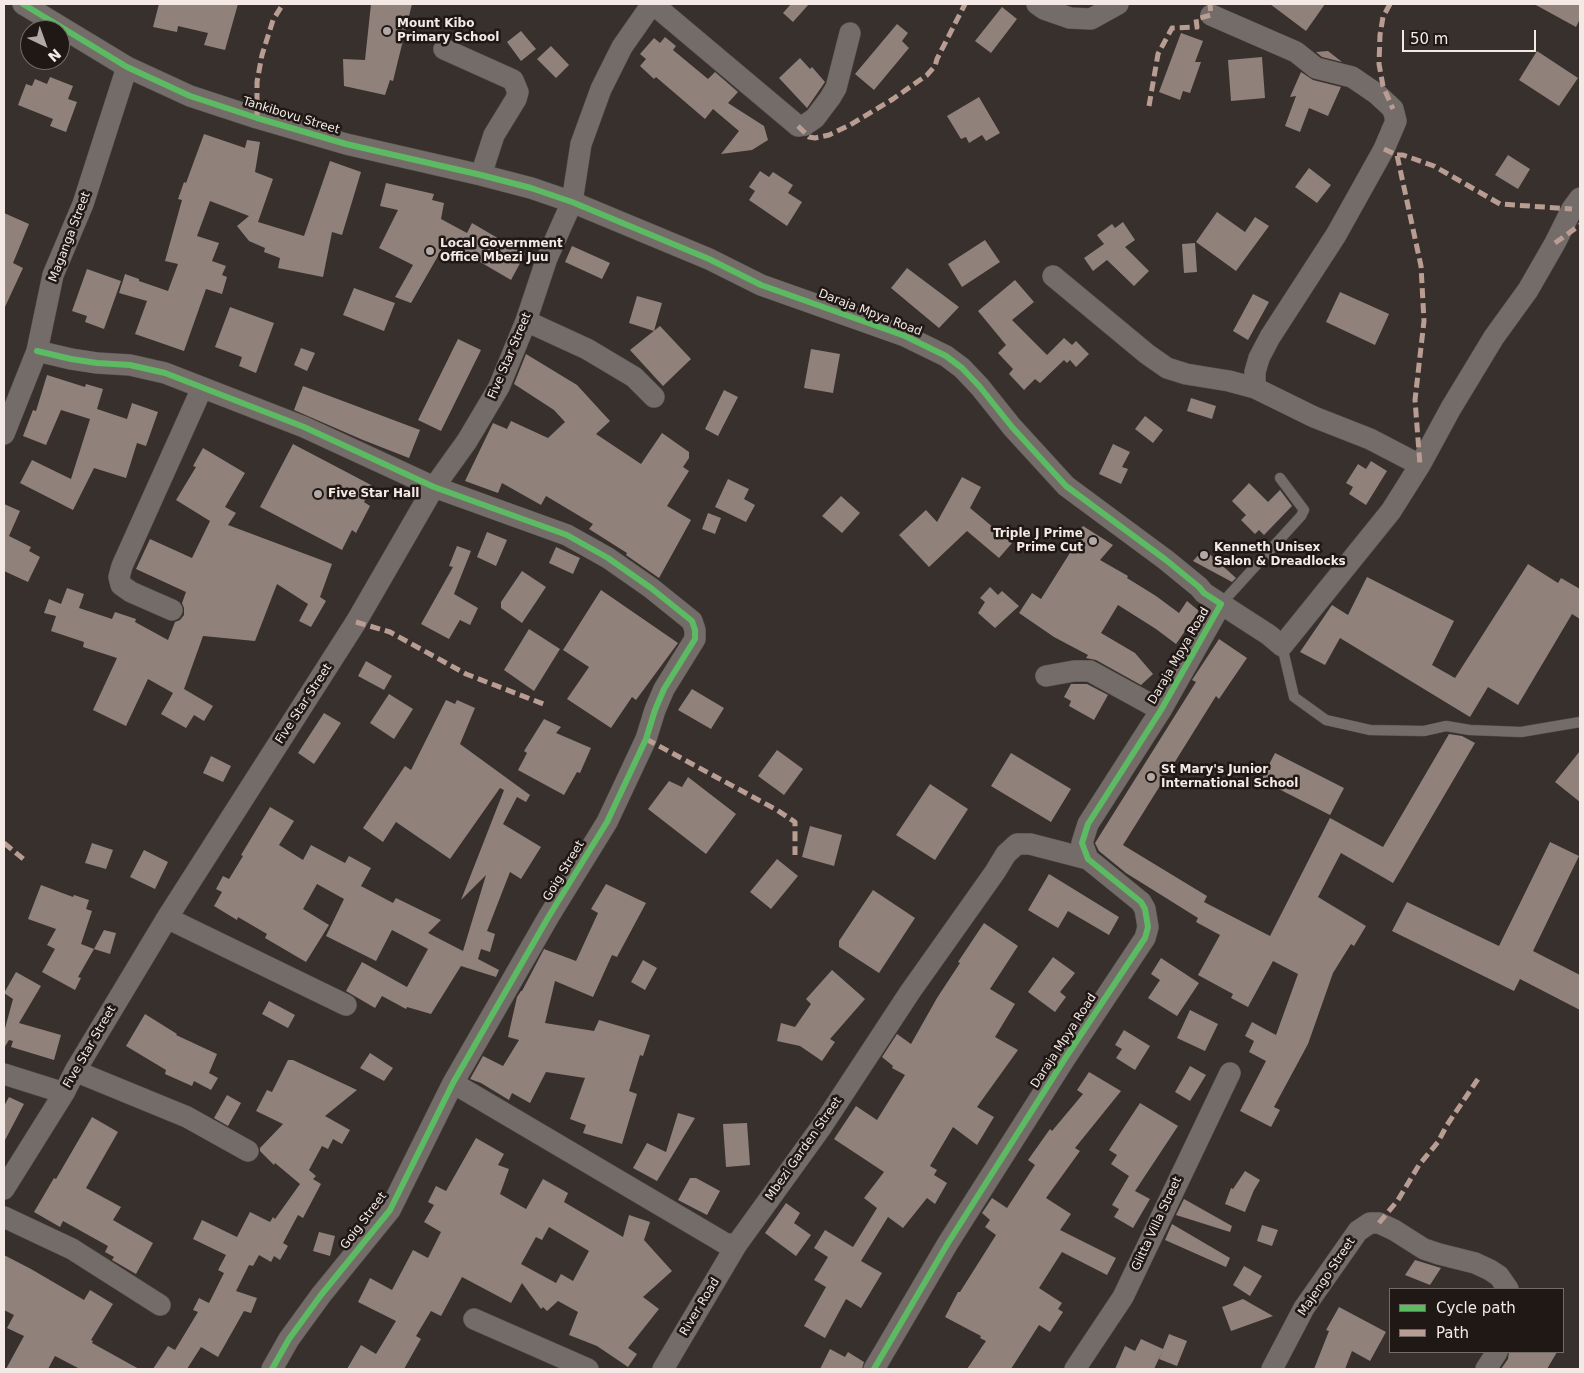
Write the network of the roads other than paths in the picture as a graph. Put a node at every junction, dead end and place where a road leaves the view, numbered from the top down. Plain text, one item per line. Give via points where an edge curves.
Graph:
1 (23, 4) edge
2 (652, 4) edge
3 (1037, 4) edge
4 (1118, 4) edge
5 (1211, 15) dead end
6 (850, 33) dead end
7 (444, 49) dead end
8 (127, 67) junction
9 (481, 174) junction
10 (1580, 198) edge
11 (572, 202) junction
12 (1053, 276) dead end
13 (526, 321) junction
14 (37, 350) junction
15 (202, 388) junction
16 (1255, 388) junction
17 (654, 397) dead end
18 (4, 434) edge
19 (1420, 464) junction
20 (1280, 478) dead end
21 (434, 488) junction
22 (1221, 604) junction
23 (172, 610) dead end
24 (1282, 646) junction
25 (1046, 676) dead end
26 (1161, 710) junction
27 (1580, 722) edge
28 (1088, 859) junction
29 (167, 918) junction
30 (346, 1005) dead end
31 (75, 1071) junction
32 (1230, 1073) dead end
33 (4, 1074) edge
34 (452, 1083) junction
35 (64, 1092) junction
36 (248, 1150) dead end
37 (4, 1189) edge
38 (4, 1217) edge
39 (737, 1244) junction
40 (1507, 1288) edge
41 (160, 1305) dead end
42 (474, 1319) dead end
43 (1496, 1353) edge
44 (272, 1369) edge
45 (588, 1369) edge
46 (663, 1369) edge
47 (874, 1369) edge
48 (1075, 1369) edge
49 (1272, 1369) edge
50 (1486, 1369) edge

1 - 8 street, Tankibovu Street
2 - 6 street via 798,126 815,118 836,88
2 - 11 street, Five Star Street via 622,48 602,89 581,144
3 - 4 street via 1070,18 1091,18
5 - 16 street via 1296,52 1316,68 1352,77 1393,109 1396,121 1336,235 1270,337 1259,358
7 - 9 street via 513,80 518,92 494,135
8 - 9 street, Tankibovu Street via 190,96 257,118 346,144
8 - 14 street, Maganga Street via 83,204 53,275
9 - 11 street, Tankibovu Street
10 - 19 street via 1528,290 1450,408
11 - 13 street, Five Star Street via 547,258
11 - 22 street, Daraja Mpya Road via 762,284 905,336 946,356 980,386 1066,486
12 - 16 street via 1167,368
13 - 17 street via 588,348 634,377
13 - 21 street, Five Star Street via 499,387 468,441
14 - 15 street via 71,359 130,365
14 - 18 street, Maganga Street
15 - 21 street via 304,427
15 - 23 street via 119,577 121,585 131,592
16 - 19 street via 1314,418 1370,439
19 - 24 street via 1391,511
20 - 22 lane via 1304,510
21 - 29 street, Five Star Street via 356,622
21 - 34 street, Goig Street via 567,535 651,588 692,621 696,630 695,639 664,689 646,740 607,822
22 - 24 street
22 - 26 street, Daraja Mpya Road
24 - 27 lane via 1294,697 1326,720 1370,730 1424,731 1446,726 1521,732
25 - 26 street via 1090,671
26 - 28 street, Daraja Mpya Road via 1088,824 1082,843
28 - 39 street, Mbezi Garden Street via 1030,844 1017,844 1006,854 822,1126
28 - 47 street, Daraja Mpya Road via 1141,902 1148,927 1145,938 948,1243
29 - 30 street
29 - 31 street, Five Star Street
31 - 35 street, Five Star Street
31 - 36 street via 187,1117
32 - 48 street, Glitta Villa Street via 1123,1298
33 - 35 street
34 - 39 street via 726,1244
34 - 44 street, Goig Street via 390,1210 316,1302
35 - 37 street, Five Star Street
38 - 41 street via 72,1249
39 - 46 street, River Road
40 - 49 street, Majengo Street via 1490,1270 1424,1249 1386,1226 1370,1222 1358,1231 1304,1308
42 - 45 street
43 - 50 street

